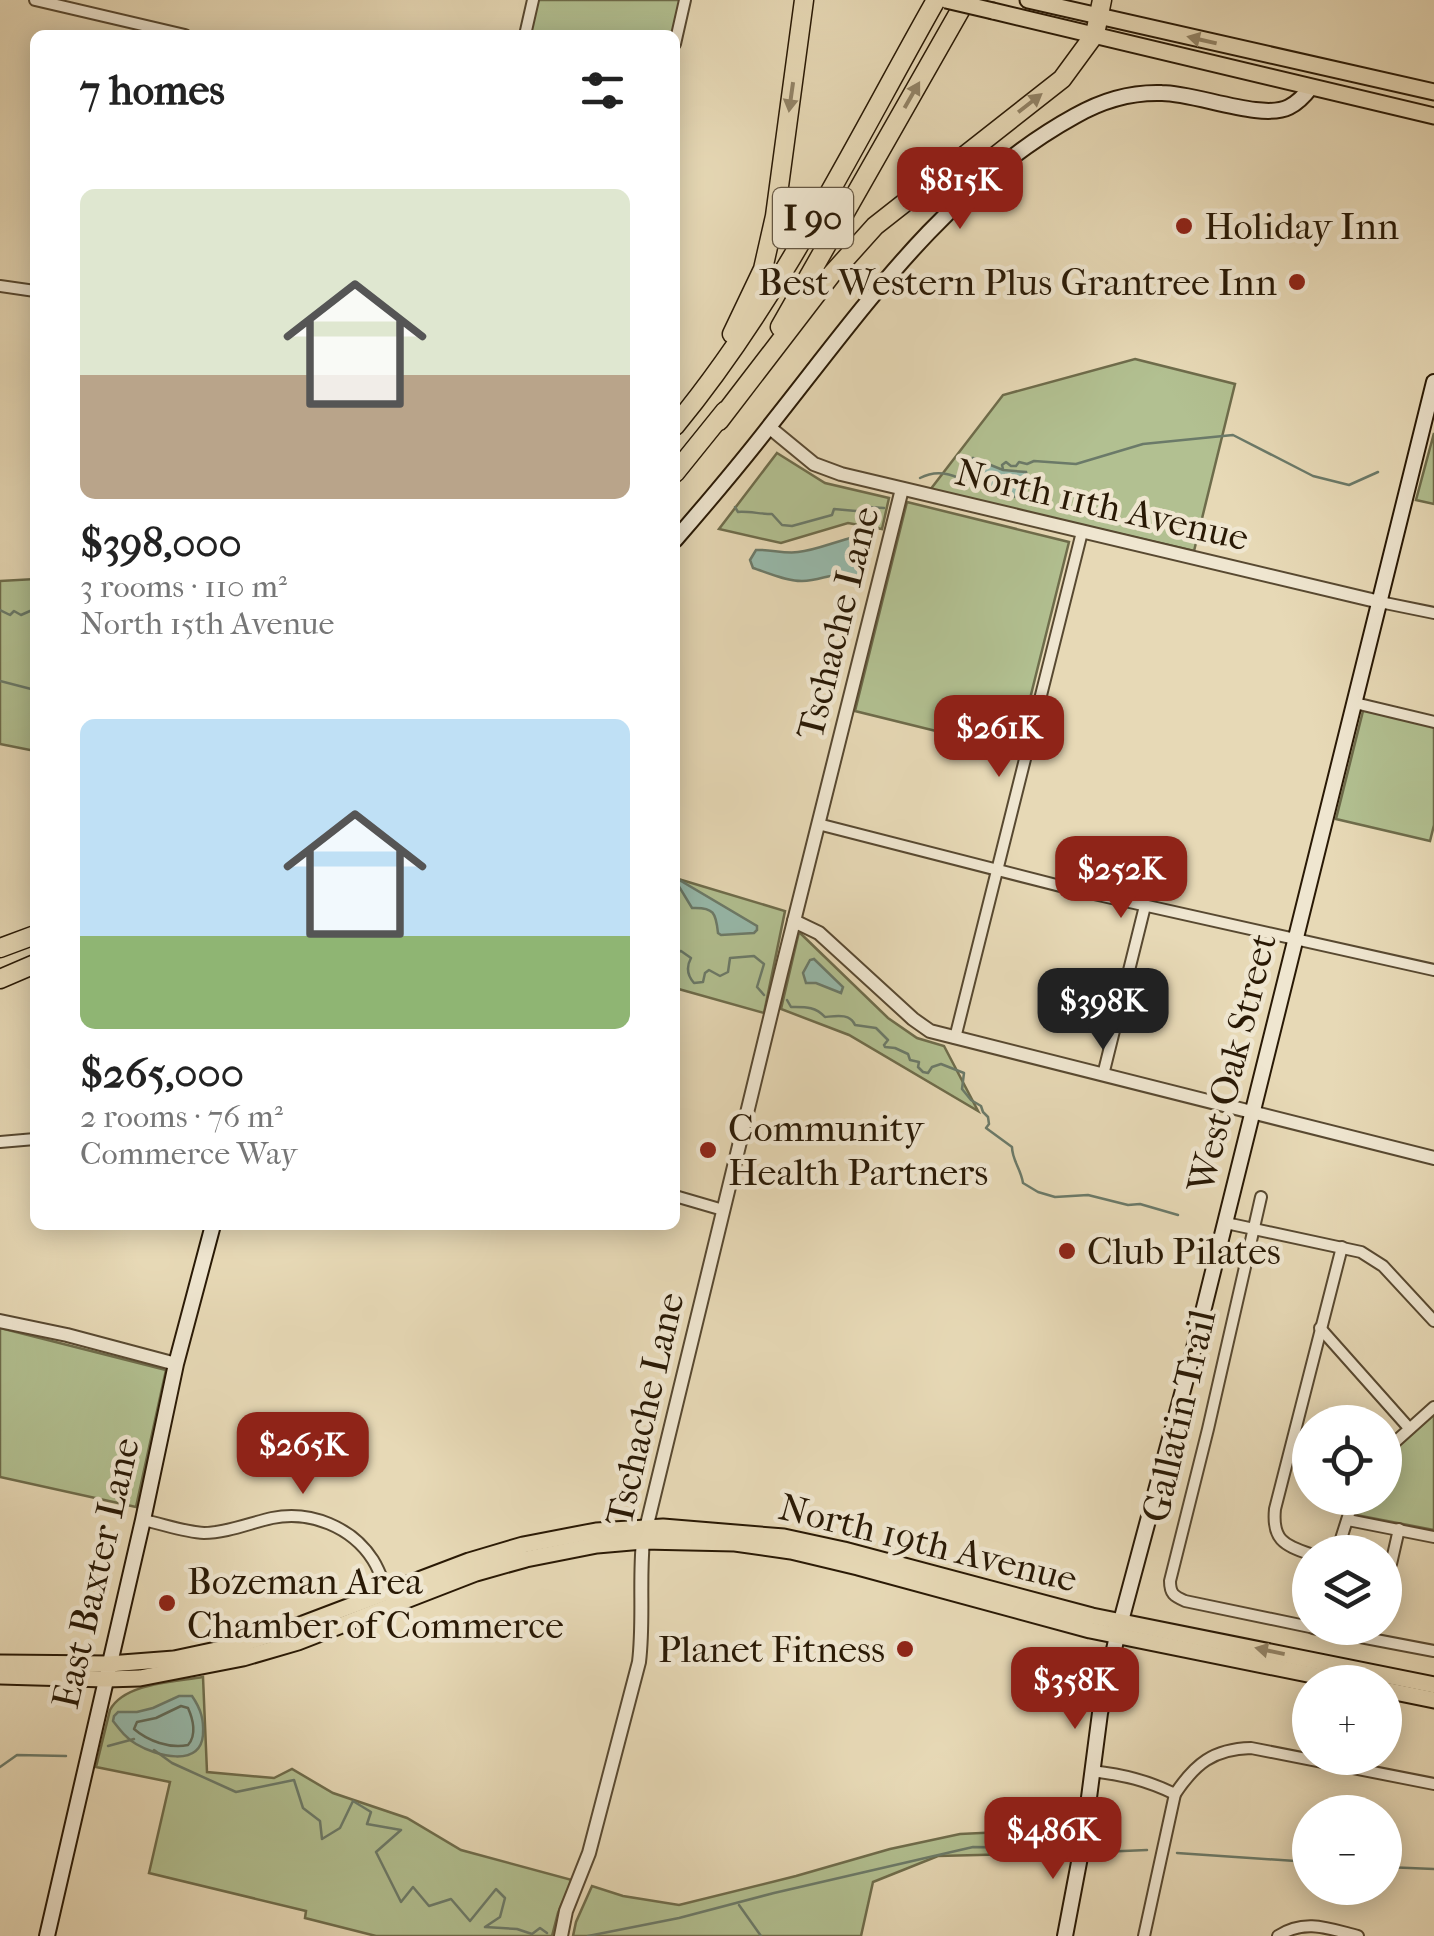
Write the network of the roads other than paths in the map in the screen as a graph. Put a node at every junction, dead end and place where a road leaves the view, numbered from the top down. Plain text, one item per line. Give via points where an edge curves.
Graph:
1 (34, 0) edge
2 (533, 0) edge
3 (685, 0) edge
4 (804, 0) edge
5 (936, 0) edge
6 (946, 0) edge
7 (966, 0) edge
8 (1028, 0) edge
9 (1099, 17) edge
10 (164, 30) edge
11 (526, 30) edge
12 (678, 30) edge
13 (1193, 58) junction
14 (1319, 66) junction
15 (1311, 87) junction
16 (1411, 87) junction
17 (1434, 92) edge
18 (1434, 116) edge
19 (0, 286) edge
20 (30, 290) edge
21 (1434, 382) edge
22 (680, 416) edge
23 (680, 418) edge
24 (719, 421) junction
25 (769, 427) junction
26 (680, 467) edge
27 (902, 489) junction
28 (1082, 532) junction
29 (680, 534) edge
30 (1380, 602) junction
31 (1434, 614) edge
32 (1355, 703) junction
33 (1434, 722) edge
34 (818, 824) junction
35 (997, 870) junction
36 (1145, 906) junction
37 (794, 921) junction
38 (30, 937) edge
39 (1296, 938) junction
40 (0, 948) edge
41 (30, 966) edge
42 (1434, 970) edge
43 (0, 979) edge
44 (955, 1038) junction
45 (1103, 1075) junction
46 (1252, 1112) junction
47 (30, 1139) edge
48 (0, 1142) edge
49 (1434, 1158) edge
50 (1261, 1196) dead end
51 (680, 1197) edge
52 (723, 1210) junction
53 (1226, 1223) junction
54 (213, 1230) edge
55 (1253, 1230) junction
56 (1342, 1247) junction
57 (1434, 1295) edge
58 (1422, 1307) junction
59 (0, 1321) edge
60 (1434, 1321) edge
61 (1320, 1328) junction
62 (176, 1364) junction
63 (1434, 1407) edge
64 (1410, 1428) junction
65 (1402, 1435) edge
66 (1349, 1515) edge
67 (143, 1520) junction
68 (1348, 1520) junction
69 (1398, 1529) junction
70 (645, 1534) junction
71 (1343, 1535) edge
72 (1397, 1535) edge
73 (1434, 1537) edge
74 (1292, 1547) edge
75 (390, 1599) junction
76 (1292, 1623) edge
77 (1119, 1628) junction
78 (1402, 1645) edge
79 (1434, 1651) edge
80 (0, 1663) edge
81 (1292, 1669) edge
82 (108, 1672) junction
83 (0, 1676) edge
84 (1434, 1685) edge
85 (1402, 1693) edge
86 (1434, 1700) edge
87 (1092, 1771) junction
88 (1434, 1784) edge
89 (1175, 1794) junction
90 (47, 1936) edge
91 (561, 1936) edge
92 (1064, 1936) edge
93 (1144, 1936) edge
94 (1278, 1936) edge
95 (1358, 1936) edge

1 - 10 street
2 - 11 street
3 - 12 street
4 -> 22 highway via 763,270
5 - 23 highway, I 90 via 750,324
6 - 9 main road, bridge via 993,11
24 -> 7 highway, I 90
8 - 9 main road
9 - 13 main road
14 -> 9 main road
24 -> 9 highway via 875,226 1062,79
13 - 14 main road via 1302,75
13 - 15 main road
14 - 16 main road
15 - 16 main road via 1326,81
15 - 18 main road
15 - 25 main road via 1290,107 1270,112 1181,94 1116,99 1024,147 918,242
16 - 17 main road
19 - 20 street
21 - 30 main road, West Oak Street
24 - 26 highway, I 90
25 - 27 street, North 11th Avenue via 814,464
25 - 29 main road
27 - 28 street, North 11th Avenue
27 - 34 street, Tschache Lane
28 - 30 street, North 11th Avenue
28 - 35 street
30 - 31 street, North 11th Avenue
30 - 32 main road, West Oak Street
32 - 33 street
32 - 39 main road, West Oak Street
34 - 35 street
34 - 37 street, Tschache Lane
35 - 36 street
35 - 44 street
36 - 39 street
36 - 45 street
37 - 44 street via 819,933 921,1025
37 - 52 street, Tschache Lane
38 - 40 highway
39 - 42 street
39 - 46 main road, West Oak Street
41 - 43 highway
44 - 45 street
45 - 46 street
46 - 49 street
46 - 53 main road, West Oak Street
47 - 48 street
50 - 55 street, Gallatin Trail
51 - 52 street
52 - 70 street, Tschache Lane
53 - 55 street
53 - 77 main road, West Oak Street
54 - 62 main road, East Baxter Lane
55 - 56 street
55 - 76 street, Gallatin Trail via 1170,1590 1186,1601
56 - 58 street via 1384,1266
56 - 61 street
57 - 58 street
58 - 60 street
59 - 62 street
61 - 64 street
61 - 74 street via 1278,1492 1274,1525
62 - 67 main road, East Baxter Lane
63 - 64 street
64 - 65 street
66 - 68 street
67 - 75 street via 204,1533 282,1516 322,1521 366,1550
67 - 82 main road, East Baxter Lane
68 - 69 street
68 - 71 street
69 - 72 street
69 - 73 street
70 - 75 main road, North 19th Avenue via 596,1532 523,1545
70 - 77 main road, North 19th Avenue via 784,1538
70 - 91 street, Tschache Lane via 639,1662 590,1853
75 - 82 main road, North 19th Avenue via 235,1646
77 - 81 main road, North 19th Avenue
84 -> 77 main road, North 19th Avenue
77 - 87 main road, West Oak Street
78 - 79 street
80 - 82 main road, North 19th Avenue
82 - 83 main road, North 19th Avenue
82 - 90 main road, East Baxter Lane
85 - 86 main road
87 - 89 street via 1147,1780
87 - 92 main road, West Oak Street
88 - 89 street via 1251,1748 1216,1754 1189,1772
89 - 93 street
94 - 95 street via 1314,1925

